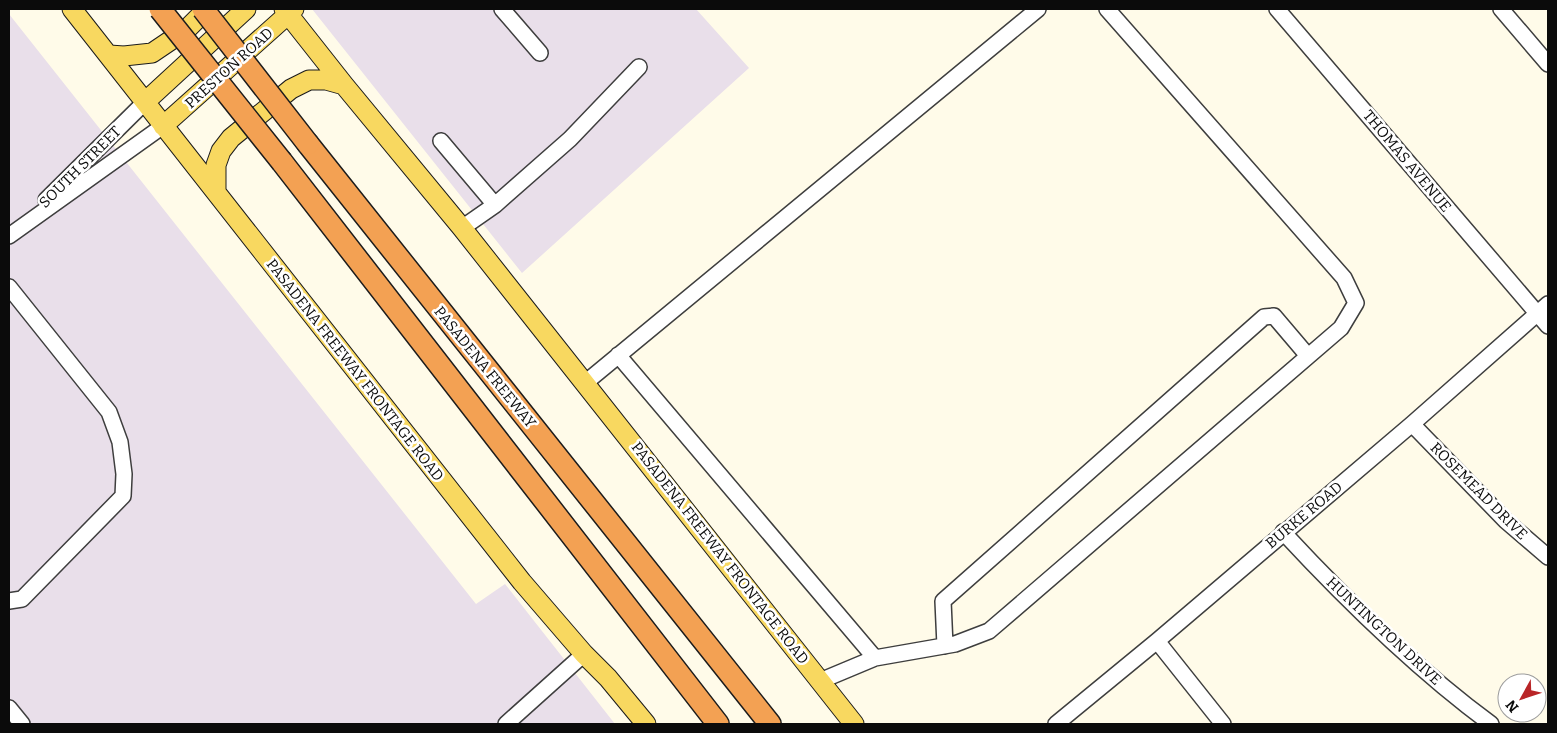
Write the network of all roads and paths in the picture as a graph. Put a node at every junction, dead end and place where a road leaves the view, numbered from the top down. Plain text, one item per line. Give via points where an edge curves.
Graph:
1 (72, 9) edge
2 (160, 9) edge
3 (205, 9) edge
4 (246, 9) edge
5 (502, 9) edge
6 (1038, 9) edge
7 (1107, 9) edge
8 (1277, 9) edge
9 (1500, 9) edge
10 (289, 10) edge
11 (540, 53) dead end
12 (109, 55) junction
13 (1548, 64) edge
14 (639, 67) dead end
15 (344, 85) junction
16 (145, 102) junction
17 (163, 126) junction
18 (441, 142) dead end
19 (216, 192) junction
20 (495, 205) junction
21 (462, 228) junction
22 (12, 234) edge
23 (9, 287) edge
24 (1548, 304) edge
25 (1536, 314) junction
26 (1548, 326) edge
27 (618, 356) junction
28 (1308, 356) junction
29 (584, 383) junction
30 (1412, 424) junction
31 (1283, 532) junction
32 (1548, 558) edge
33 (9, 601) edge
34 (1157, 641) junction
35 (945, 646) junction
36 (584, 654) junction
37 (875, 658) junction
38 (820, 682) junction
39 (9, 708) edge
40 (22, 724) edge
41 (506, 724) edge
42 (646, 724) edge
43 (718, 724) edge
44 (770, 724) edge
45 (854, 724) edge
46 (1056, 724) edge
47 (1223, 724) edge
48 (1491, 724) edge

1 - 12 main road, PASADENA FREEWAY FRONTAGE ROAD
2 - 43 highway, bridge
3 - 12 main road via 186,30 152,53
3 - 44 highway, PASADENA FREEWAY, bridge via 308,144
4 - 16 main road, PRESTON ROAD
5 - 11 street
6 - 27 street
7 - 28 street via 1344,278 1356,304 1341,328
8 - 25 street, THOMAS AVENUE
9 - 13 street
10 - 15 main road, PASADENA FREEWAY FRONTAGE ROAD
10 - 17 main road, PRESTON ROAD
12 - 16 main road, PASADENA FREEWAY FRONTAGE ROAD
14 - 20 street via 570,140
15 - 19 main road via 309,80 291,88 230,138 220,151 216,165
15 - 21 main road, PASADENA FREEWAY FRONTAGE ROAD
16 - 17 main road, PASADENA FREEWAY FRONTAGE ROAD
16 - 22 street, SOUTH STREET
17 - 19 main road, PASADENA FREEWAY FRONTAGE ROAD
17 - 22 street
18 - 20 street
19 - 36 main road, PASADENA FREEWAY FRONTAGE ROAD via 522,582
20 - 21 street
21 - 29 main road, PASADENA FREEWAY FRONTAGE ROAD
23 - 33 street via 109,412 120,442 124,474 123,496 22,599
24 - 25 street, BURKE ROAD
25 - 26 street, THOMAS AVENUE
25 - 30 street, BURKE ROAD
27 - 29 street
27 - 37 street
28 - 35 street via 989,631
28 - 35 street via 1274,316 1264,317 942,601
29 - 38 main road, PASADENA FREEWAY FRONTAGE ROAD
30 - 31 street, BURKE ROAD
30 - 32 street, ROSEMEAD DRIVE via 1506,521
31 - 34 street, BURKE ROAD
31 - 48 street, HUNTINGTON DRIVE via 1377,628
34 - 46 street, BURKE ROAD
34 - 47 street
35 - 37 street
36 - 41 street
36 - 42 main road, PASADENA FREEWAY FRONTAGE ROAD
37 - 38 street
38 - 45 main road, PASADENA FREEWAY FRONTAGE ROAD
39 - 40 street

